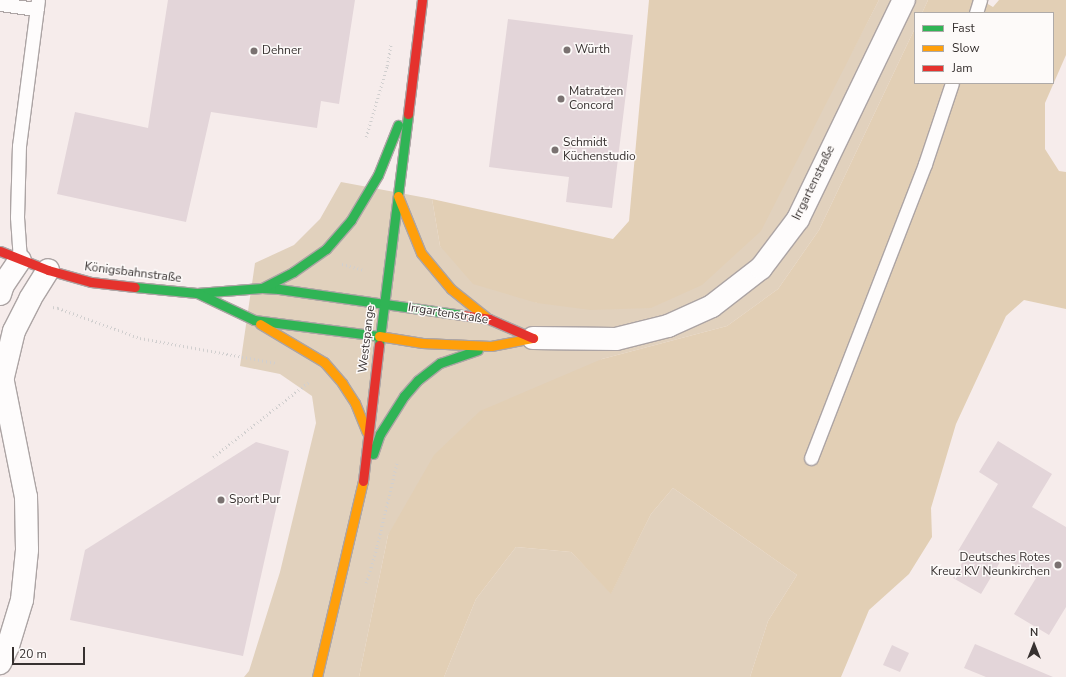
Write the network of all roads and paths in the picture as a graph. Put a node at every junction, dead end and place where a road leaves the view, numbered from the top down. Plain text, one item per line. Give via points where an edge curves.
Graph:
1 (422, 0) edge
2 (904, 0) edge
3 (980, 0) edge
4 (0, 4) edge
5 (37, 4) edge
6 (976, 12) edge
7 (952, 84) edge
8 (409, 98) junction
9 (397, 195) junction
10 (0, 251) edge
11 (20, 260) junction
12 (48, 270) junction
13 (262, 288) junction
14 (196, 293) junction
15 (0, 294) edge
16 (383, 304) junction
17 (489, 319) junction
18 (254, 320) junction
19 (379, 337) junction
20 (533, 338) junction
21 (491, 346) junction
22 (2, 372) edge
23 (310, 381) dead end
24 (368, 434) junction
25 (213, 457) dead end
26 (811, 458) dead end
27 (362, 486) junction
28 (0, 663) edge
29 (317, 677) edge

1 - 8 main road, Westspange
2 - 20 street, Irrgartenstraße via 798,219 761,268 712,306 668,326 616,339
3 - 6 lane
4 - 5 lane
5 - 11 lane via 19,146 17,217
7 - 26 lane via 925,164
8 - 9 main road, Westspange
8 - 13 main road via 378,175 351,220 326,248 293,272
9 - 16 main road, Westspange
9 - 17 main road via 421,253 451,289
10 - 11 main road, Königsbahnstraße
11 - 12 main road, Königsbahnstraße
11 - 15 street
12 - 14 main road, Königsbahnstraße via 91,282
12 - 22 street via 14,331
13 - 14 main road, Königsbahnstraße
13 - 16 main road, Königsbahnstraße
14 - 18 main road, Königsbahnstraße
16 - 17 main road, Irrgartenstraße
16 - 19 main road, Westspange
17 - 20 main road, Irrgartenstraße
18 - 19 main road, Königsbahnstraße
18 - 24 main road via 324,362 356,403
19 - 21 main road, Irrgartenstraße via 422,343
19 - 24 main road, Westspange
20 - 21 main road, Irrgartenstraße
21 - 27 main road via 440,363 418,380 404,396 380,434
22 - 28 street via 26,497 27,550 22,600
23 - 25 path
24 - 27 main road, Westspange
27 - 29 main road, Westspange

